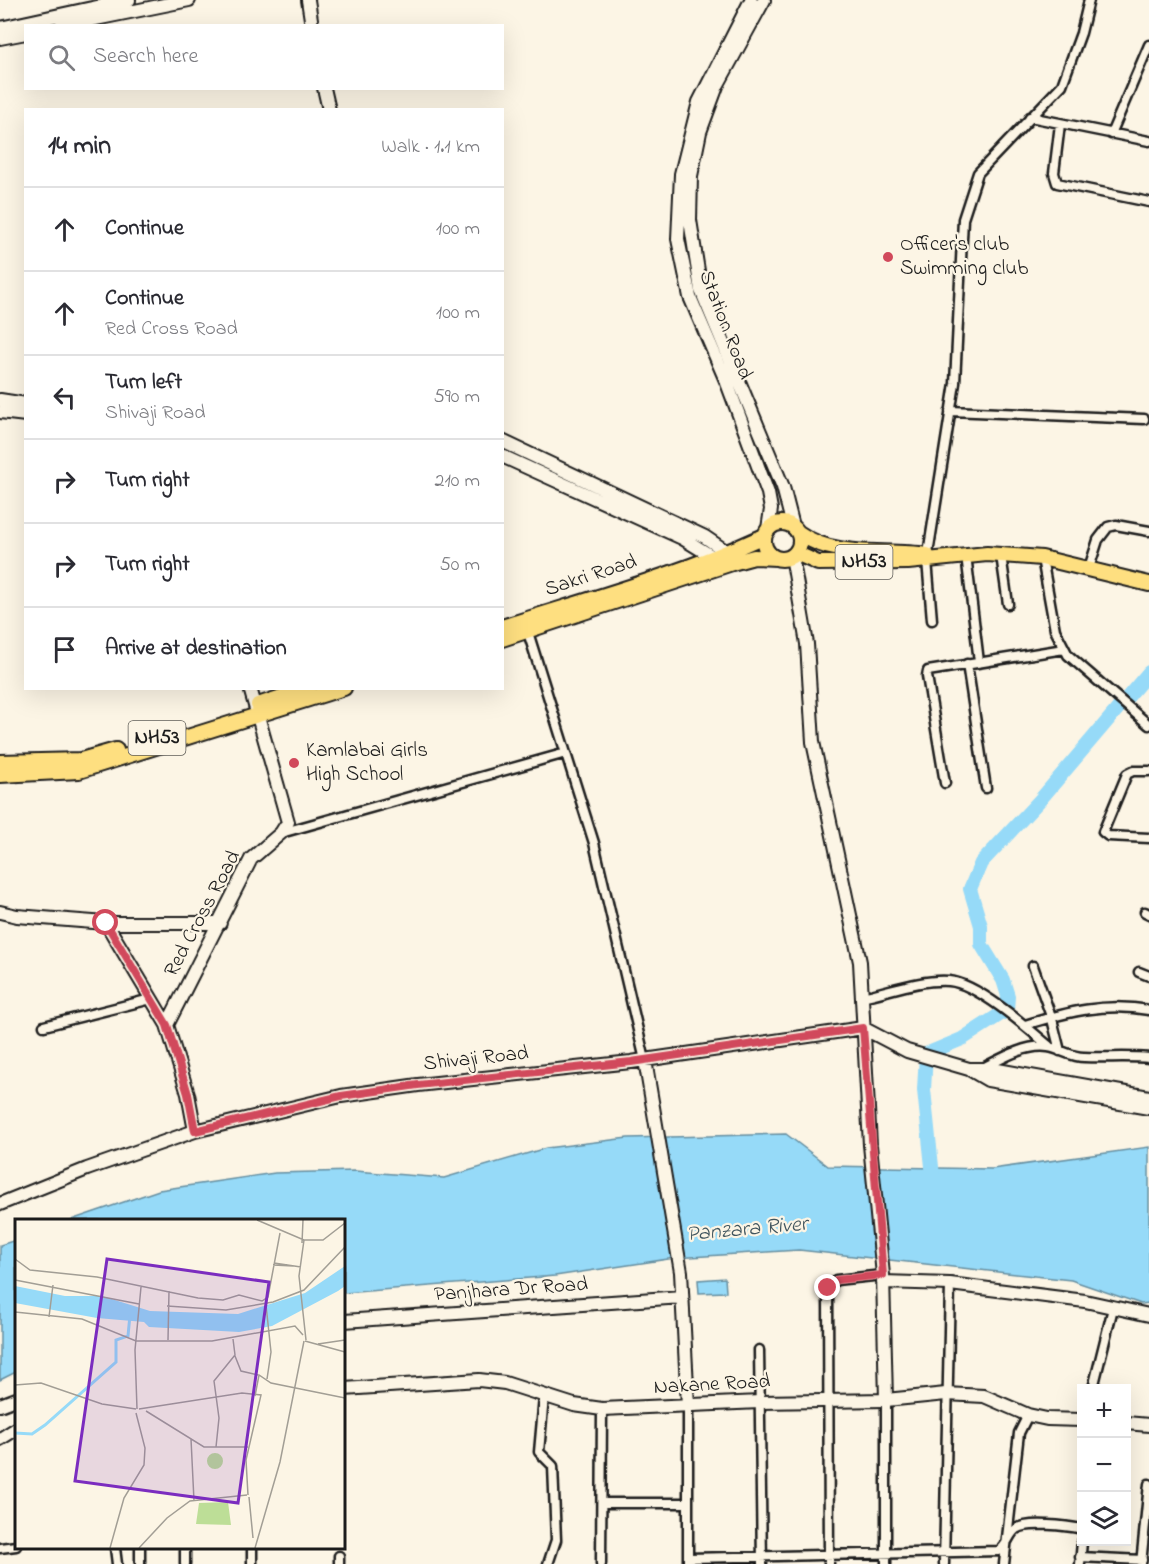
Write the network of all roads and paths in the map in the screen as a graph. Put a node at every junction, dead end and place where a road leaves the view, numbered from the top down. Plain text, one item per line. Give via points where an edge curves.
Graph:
1 (129, 0) edge
2 (189, 0) edge
3 (308, 0) edge
4 (751, 0) edge
5 (764, 0) edge
6 (1089, 0) edge
7 (71, 24) edge
8 (312, 24) edge
9 (0, 28) edge
10 (24, 33) edge
11 (0, 38) edge
12 (1149, 45) edge
13 (713, 84) junction
14 (324, 90) edge
15 (328, 108) edge
16 (1030, 117) junction
17 (1060, 124) junction
18 (1111, 134) junction
19 (1149, 141) edge
20 (1149, 202) edge
21 (0, 400) edge
22 (24, 404) edge
23 (950, 411) junction
24 (0, 412) edge
25 (24, 415) edge
26 (1144, 419) dead end
27 (504, 442) edge
28 (504, 457) edge
29 (796, 530) junction
30 (1149, 531) edge
31 (766, 532) junction
32 (727, 552) junction
33 (794, 554) junction
34 (966, 555) junction
35 (1001, 555) junction
36 (713, 557) junction
37 (930, 557) junction
38 (776, 558) junction
39 (1042, 558) junction
40 (1089, 568) junction
41 (1149, 585) edge
42 (1008, 604) dead end
43 (932, 620) dead end
44 (526, 625) junction
45 (504, 627) edge
46 (504, 638) edge
47 (1064, 649) junction
48 (979, 662) junction
49 (967, 664) junction
50 (251, 690) edge
51 (304, 690) edge
52 (336, 690) edge
53 (256, 710) junction
54 (1149, 725) edge
55 (566, 753) junction
56 (0, 762) edge
57 (1149, 771) edge
58 (0, 775) edge
59 (945, 783) dead end
60 (986, 788) dead end
61 (281, 833) junction
62 (1149, 838) edge
63 (0, 912) edge
64 (106, 923) junction
65 (220, 923) junction
66 (1033, 966) dead end
67 (1139, 972) dead end
68 (1149, 976) edge
69 (862, 997) junction
70 (152, 999) junction
71 (1149, 1010) edge
72 (1051, 1017) junction
73 (1023, 1023) junction
74 (167, 1025) junction
75 (44, 1026) dead end
76 (863, 1028) junction
77 (1050, 1047) junction
78 (1060, 1051) junction
79 (1149, 1058) edge
80 (646, 1066) junction
81 (982, 1068) junction
82 (969, 1069) junction
83 (1149, 1097) edge
84 (1149, 1108) edge
85 (195, 1131) junction
86 (0, 1204) edge
87 (883, 1274) junction
88 (950, 1284) junction
89 (682, 1297) junction
90 (1113, 1308) junction
91 (1149, 1315) edge
92 (345, 1321) edge
93 (759, 1350) dead end
94 (1094, 1384) edge
95 (345, 1389) edge
96 (946, 1394) junction
97 (544, 1397) junction
98 (886, 1400) junction
99 (829, 1401) junction
100 (760, 1402) junction
101 (688, 1406) junction
102 (602, 1409) junction
103 (1028, 1415) junction
104 (1077, 1420) edge
105 (1148, 1422) edge
106 (1131, 1423) edge
107 (15, 1430) edge
108 (0, 1438) edge
109 (1149, 1484) edge
110 (602, 1503) junction
111 (688, 1503) junction
112 (1077, 1529) edge
113 (1147, 1530) edge
114 (15, 1546) edge
115 (1082, 1546) edge
116 (1005, 1547) junction
117 (0, 1548) edge
118 (115, 1549) edge
119 (944, 1553) junction
120 (914, 1554) junction
121 (886, 1559) edge
122 (762, 1560) edge
123 (829, 1560) edge
124 (688, 1561) edge
125 (1080, 1561) edge
126 (1141, 1562) edge
127 (117, 1564) edge
128 (548, 1564) edge
129 (601, 1564) edge
130 (914, 1564) edge
131 (944, 1564) edge
132 (1004, 1564) edge

1 - 9 street
2 - 7 street
3 - 8 street
4 - 13 street, Station Road
5 - 13 street, Station Road
6 - 16 street via 1062,85
10 - 11 street
12 - 18 street
13 - 29 street, Station Road via 691,177 693,252 701,290 783,487
13 - 31 street, Station Road via 699,102 681,174 678,243 690,297 768,493 771,509
14 - 15 street
16 - 17 street
16 - 23 street via 978,173 969,196 963,219 955,383
17 - 18 street
17 - 20 street via 1054,173 1057,183
18 - 19 street
21 - 22 street
23 - 26 street
23 - 37 street
24 - 25 street
27 - 32 street via 705,537
28 - 36 street via 682,538
29 - 31 main road via 780,523
29 - 33 main road via 800,544
29 - 37 main road, NH53 via 826,548 906,551
30 - 40 street via 1108,527 1098,540
31 - 32 main road, Sakri Road
31 - 38 main road via 766,549
32 - 36 main road, Sakri Road
33 - 37 main road, NH53 via 818,563
33 - 38 main road
33 - 69 street via 807,644 813,742 856,939
34 - 35 main road
34 - 37 main road
34 - 48 street
35 - 39 main road
35 - 42 street
36 - 44 main road, Sakri Road
37 - 43 street
38 - 44 main road via 754,557
39 - 40 main road
39 - 47 street via 1055,630
40 - 41 main road
44 - 45 main road, Sakri Road
44 - 46 main road
44 - 55 street
47 - 48 street
47 - 54 street via 1096,682
48 - 49 street
49 - 59 street via 927,673
49 - 60 street
50 - 53 street
51 - 53 main road, NH53
52 - 53 main road
53 - 56 main road, NH53 via 81,760
53 - 58 main road via 79,771
53 - 61 street via 287,818
55 - 61 street
55 - 80 street via 594,843
57 - 62 street via 1127,774 1103,832 1108,836
61 - 65 street, Red Cross Road via 251,859
63 - 64 street
64 - 65 street
64 - 70 street
65 - 74 street, Red Cross Road
66 - 72 street
67 - 68 street
69 - 73 street via 951,981
69 - 76 street
70 - 74 street
70 - 75 street
71 - 72 street via 1103,1006
72 - 73 street
72 - 78 street
73 - 77 street
74 - 85 street
76 - 80 street, Shivaji Road
76 - 82 street via 907,1051
76 - 87 street
77 - 78 street
77 - 81 street via 1025,1049
78 - 79 street via 1085,1057
80 - 85 street, Shivaji Road via 418,1085 341,1096
80 - 89 street
81 - 82 street
81 - 83 street
82 - 84 street via 988,1080
85 - 86 street, Shivaji Road
87 - 88 street
87 - 98 street
87 - 99 street via 830,1283
88 - 90 street
88 - 96 street
89 - 92 street, Panjhara Dr Road
89 - 101 street
90 - 91 street
90 - 94 street
93 - 100 street
95 - 97 street, Nakane Road via 479,1380 505,1383
96 - 98 street, Nakane Road
96 - 103 street, Nakane Road via 984,1396
96 - 119 street
97 - 102 street, Nakane Road
97 - 128 street via 538,1452 553,1466 556,1539
98 - 99 street, Nakane Road
98 - 121 street
99 - 100 street, Nakane Road
99 - 123 street
100 - 101 street, Nakane Road
100 - 122 street
101 - 102 street, Nakane Road
101 - 111 street
102 - 110 street
103 - 104 street, Nakane Road
103 - 116 street via 1019,1433
105 - 106 street
107 - 108 street
109 - 113 street
110 - 111 street
110 - 129 street
111 - 124 street
112 - 116 street via 1020,1527
113 - 126 street
114 - 117 street
115 - 125 street
116 - 119 street via 999,1551
116 - 132 street
118 - 127 street
119 - 120 street
119 - 131 street
120 - 121 street
120 - 130 street
121 - 123 street
122 - 123 street
122 - 124 street
125 - 126 street

